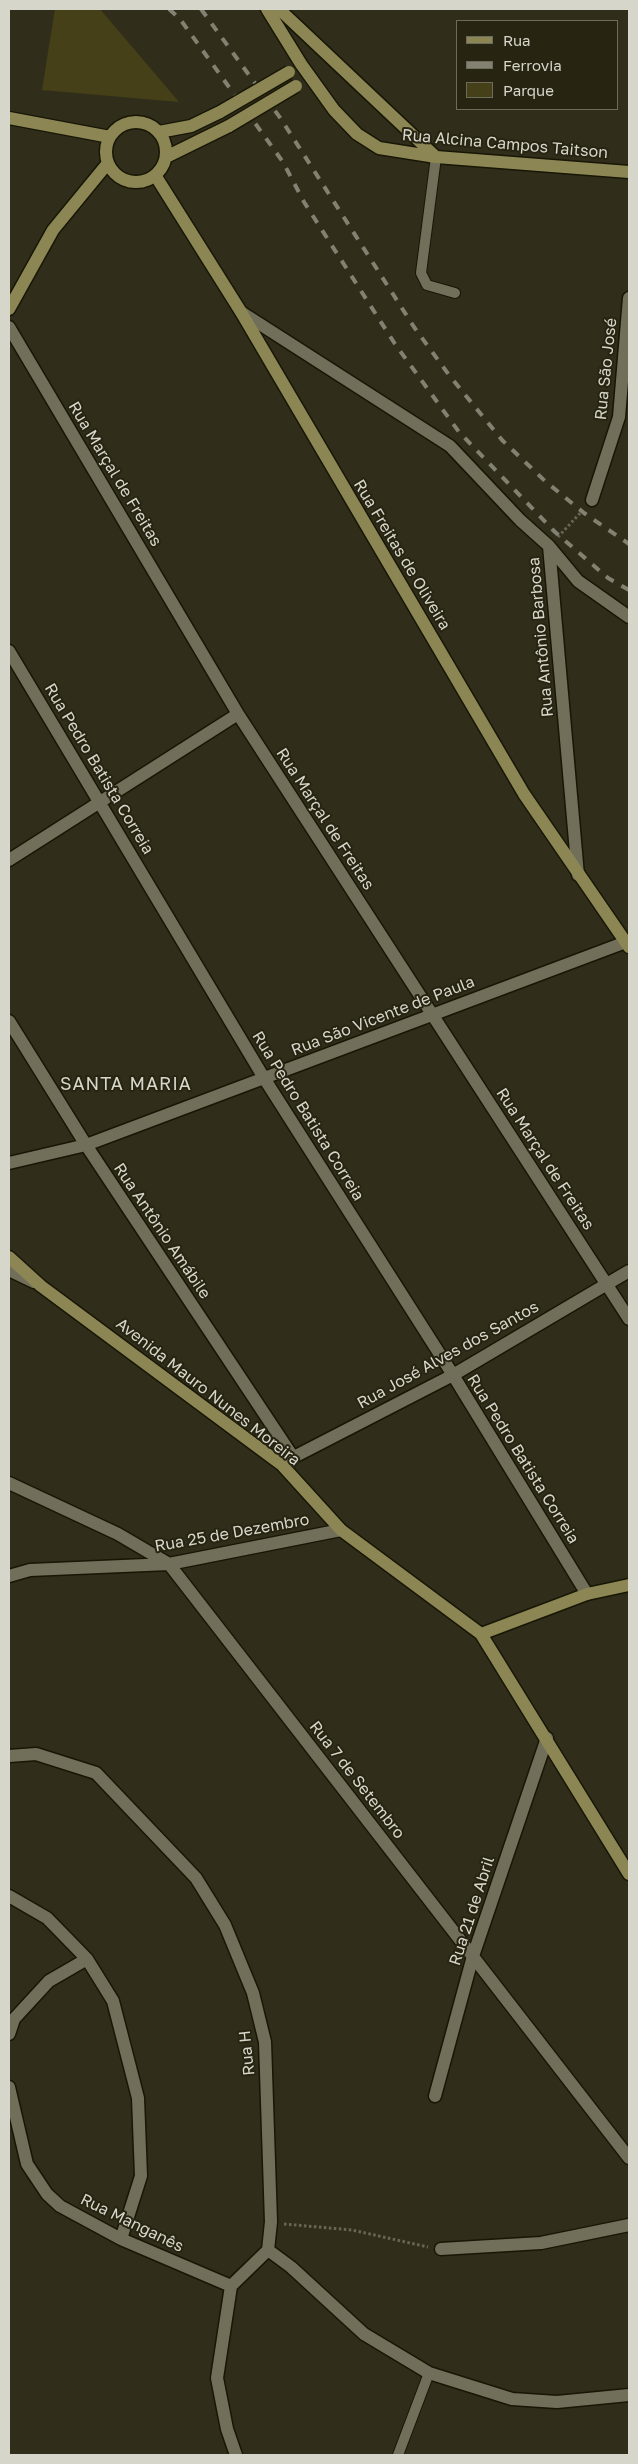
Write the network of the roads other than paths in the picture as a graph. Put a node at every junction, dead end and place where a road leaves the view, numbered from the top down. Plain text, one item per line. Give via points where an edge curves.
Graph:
1 (267, 9) edge
2 (280, 9) edge
3 (301, 64) junction
4 (312, 77) junction
5 (9, 118) edge
6 (159, 132) junction
7 (110, 137) junction
8 (166, 157) junction
9 (436, 157) junction
10 (108, 163) junction
11 (629, 172) edge
12 (155, 175) junction
13 (455, 293) dead end
14 (629, 298) edge
15 (9, 309) edge
16 (241, 312) junction
17 (9, 327) edge
18 (592, 500) road end
19 (549, 546) junction
20 (629, 617) edge
21 (9, 651) edge
22 (238, 714) junction
23 (99, 801) junction
24 (9, 860) edge
25 (578, 874) junction
26 (627, 945) edge
27 (433, 1015) junction
28 (9, 1021) edge
29 (264, 1078) junction
30 (86, 1145) junction
31 (9, 1163) edge
32 (9, 1257) edge
33 (9, 1270) edge
34 (629, 1271) edge
35 (607, 1284) junction
36 (41, 1286) junction
37 (629, 1319) edge
38 (452, 1375) junction
39 (293, 1456) junction
40 (282, 1465) junction
41 (9, 1483) edge
42 (342, 1530) junction
43 (169, 1564) junction
44 (9, 1576) edge
45 (629, 1585) edge
46 (587, 1594) junction
47 (481, 1634) junction
48 (547, 1738) junction
49 (9, 1756) edge
50 (629, 1874) edge
51 (9, 1896) edge
52 (473, 1956) junction
53 (87, 1959) junction
54 (9, 2034) edge
55 (9, 2087) edge
56 (435, 2096) dead end
57 (629, 2158) edge
58 (629, 2225) edge
59 (121, 2239) junction
60 (268, 2250) junction
61 (441, 2250) road end
62 (231, 2286) junction
63 (429, 2373) junction
64 (629, 2395) edge
65 (236, 2455) edge
66 (398, 2455) edge

1 - 3 street, Rua Alcina Campos Taitson
2 - 9 street
3 - 4 street, Rua Alcina Campos Taitson
3 - 6 street, bridge via 191,126
4 - 8 street, bridge via 229,126
4 - 9 street, Rua Alcina Campos Taitson via 334,110 357,134 379,148
5 - 7 street
6 - 7 street via 145,123 129,123 115,130
6 - 8 street via 165,144
7 - 10 street via 106,154
8 - 12 street
9 - 11 street, Rua Alcina Campos Taitson
9 - 13 lane via 421,273 427,286
10 - 12 street via 123,179 134,182 145,181
10 - 15 street via 54,230
12 - 16 street, Rua Freitas de Oliveira
14 - 18 street, Rua São José via 619,418
16 - 19 street, Rua Antônio Barbosa via 450,446
16 - 25 street, Rua Freitas de Oliveira via 524,794
17 - 22 street, Rua Marçal de Freitas
19 - 20 street via 578,581
19 - 25 street, Rua Antônio Barbosa
21 - 23 street, Rua Pedro Batista Correia
22 - 23 street
22 - 27 street, Rua Marçal de Freitas
23 - 24 street
23 - 29 street, Rua Pedro Batista Correia
25 - 26 street, Rua Freitas de Oliveira
26 - 27 street, Rua São Vicente de Paula
27 - 29 street, Rua São Vicente de Paula
27 - 35 street, Rua Marçal de Freitas
28 - 30 street, Rua Antônio Amábile
29 - 30 street, Rua São Vicente de Paula
29 - 38 street, Rua Pedro Batista Correia
30 - 31 street, Rua São Vicente de Paula
30 - 39 street, Rua Antônio Amábile
32 - 36 street, Avenida Mauro Nunes Moreira
33 - 36 street, Avenida Mauro Nunes Moreira
34 - 35 street, Rua José Alves dos Santos
35 - 37 street, Rua Marçal de Freitas
35 - 38 street, Rua José Alves dos Santos
36 - 40 street, Avenida Mauro Nunes Moreira
38 - 39 street, Rua José Alves dos Santos
38 - 46 street, Rua Pedro Batista Correia
39 - 40 street, Rua José Alves dos Santos
40 - 42 street, Avenida Mauro Nunes Moreira
41 - 43 street, Rua 7 de Setembro via 118,1534
42 - 43 street, Rua 25 de Dezembro
42 - 47 street, Avenida Mauro Nunes Moreira
43 - 44 street, Rua 25 de Dezembro via 30,1570
43 - 52 street, Rua 7 de Setembro
45 - 46 street
46 - 47 street
47 - 48 street, Avenida Mauro Nunes Moreira
48 - 50 street, Avenida Mauro Nunes Moreira
48 - 52 street, Rua 21 de Abril
49 - 60 street, Rua H via 36,1754 96,1773 196,1878 225,1925 254,1993 265,2042 271,2222
51 - 53 street via 47,1918
52 - 56 street, Rua 21 de Abril
52 - 57 street, Rua 7 de Setembro
53 - 54 street via 49,1982 14,2019
53 - 59 street via 113,2001 138,2098 141,2176
55 - 59 street, Rua Manganês via 27,2164 46,2194 60,2206
58 - 61 street via 541,2243
59 - 62 street, Rua Manganês
60 - 62 street
60 - 63 street via 364,2334
62 - 65 street via 217,2378 227,2429
63 - 64 street via 512,2399 557,2402
63 - 66 lane

